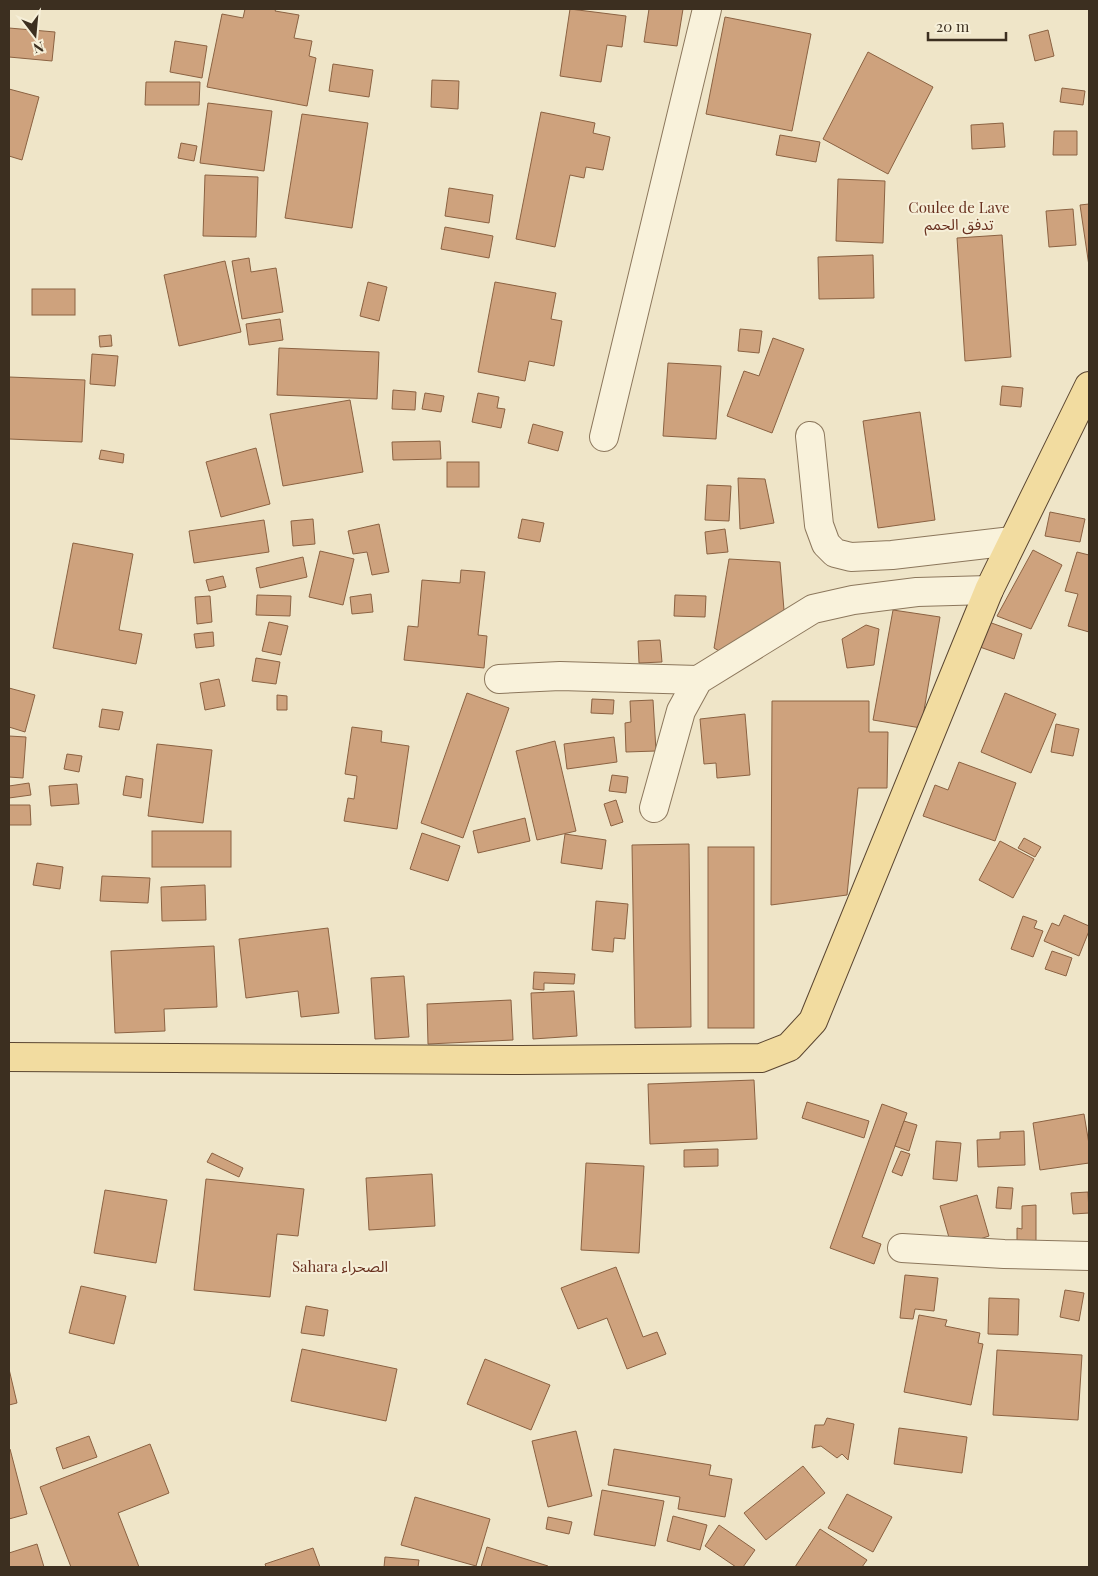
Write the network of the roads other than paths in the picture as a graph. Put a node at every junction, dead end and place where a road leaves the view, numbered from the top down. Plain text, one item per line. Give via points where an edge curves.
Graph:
1 (708, 9) edge
2 (1089, 386) edge
3 (810, 436) dead end
4 (604, 437) dead end
5 (1012, 541) junction
6 (989, 590) junction
7 (499, 679) dead end
8 (698, 680) junction
9 (654, 808) dead end
10 (9, 1057) edge
11 (902, 1248) dead end
12 (1089, 1256) edge

1 - 4 street
2 - 5 main road
3 - 5 street via 819,525 826,544 835,553 851,557 892,555
5 - 6 main road
6 - 8 street via 917,592 813,609
6 - 10 main road via 813,1021 790,1048 761,1058
7 - 8 street via 560,676
8 - 9 street via 681,711
11 - 12 street

